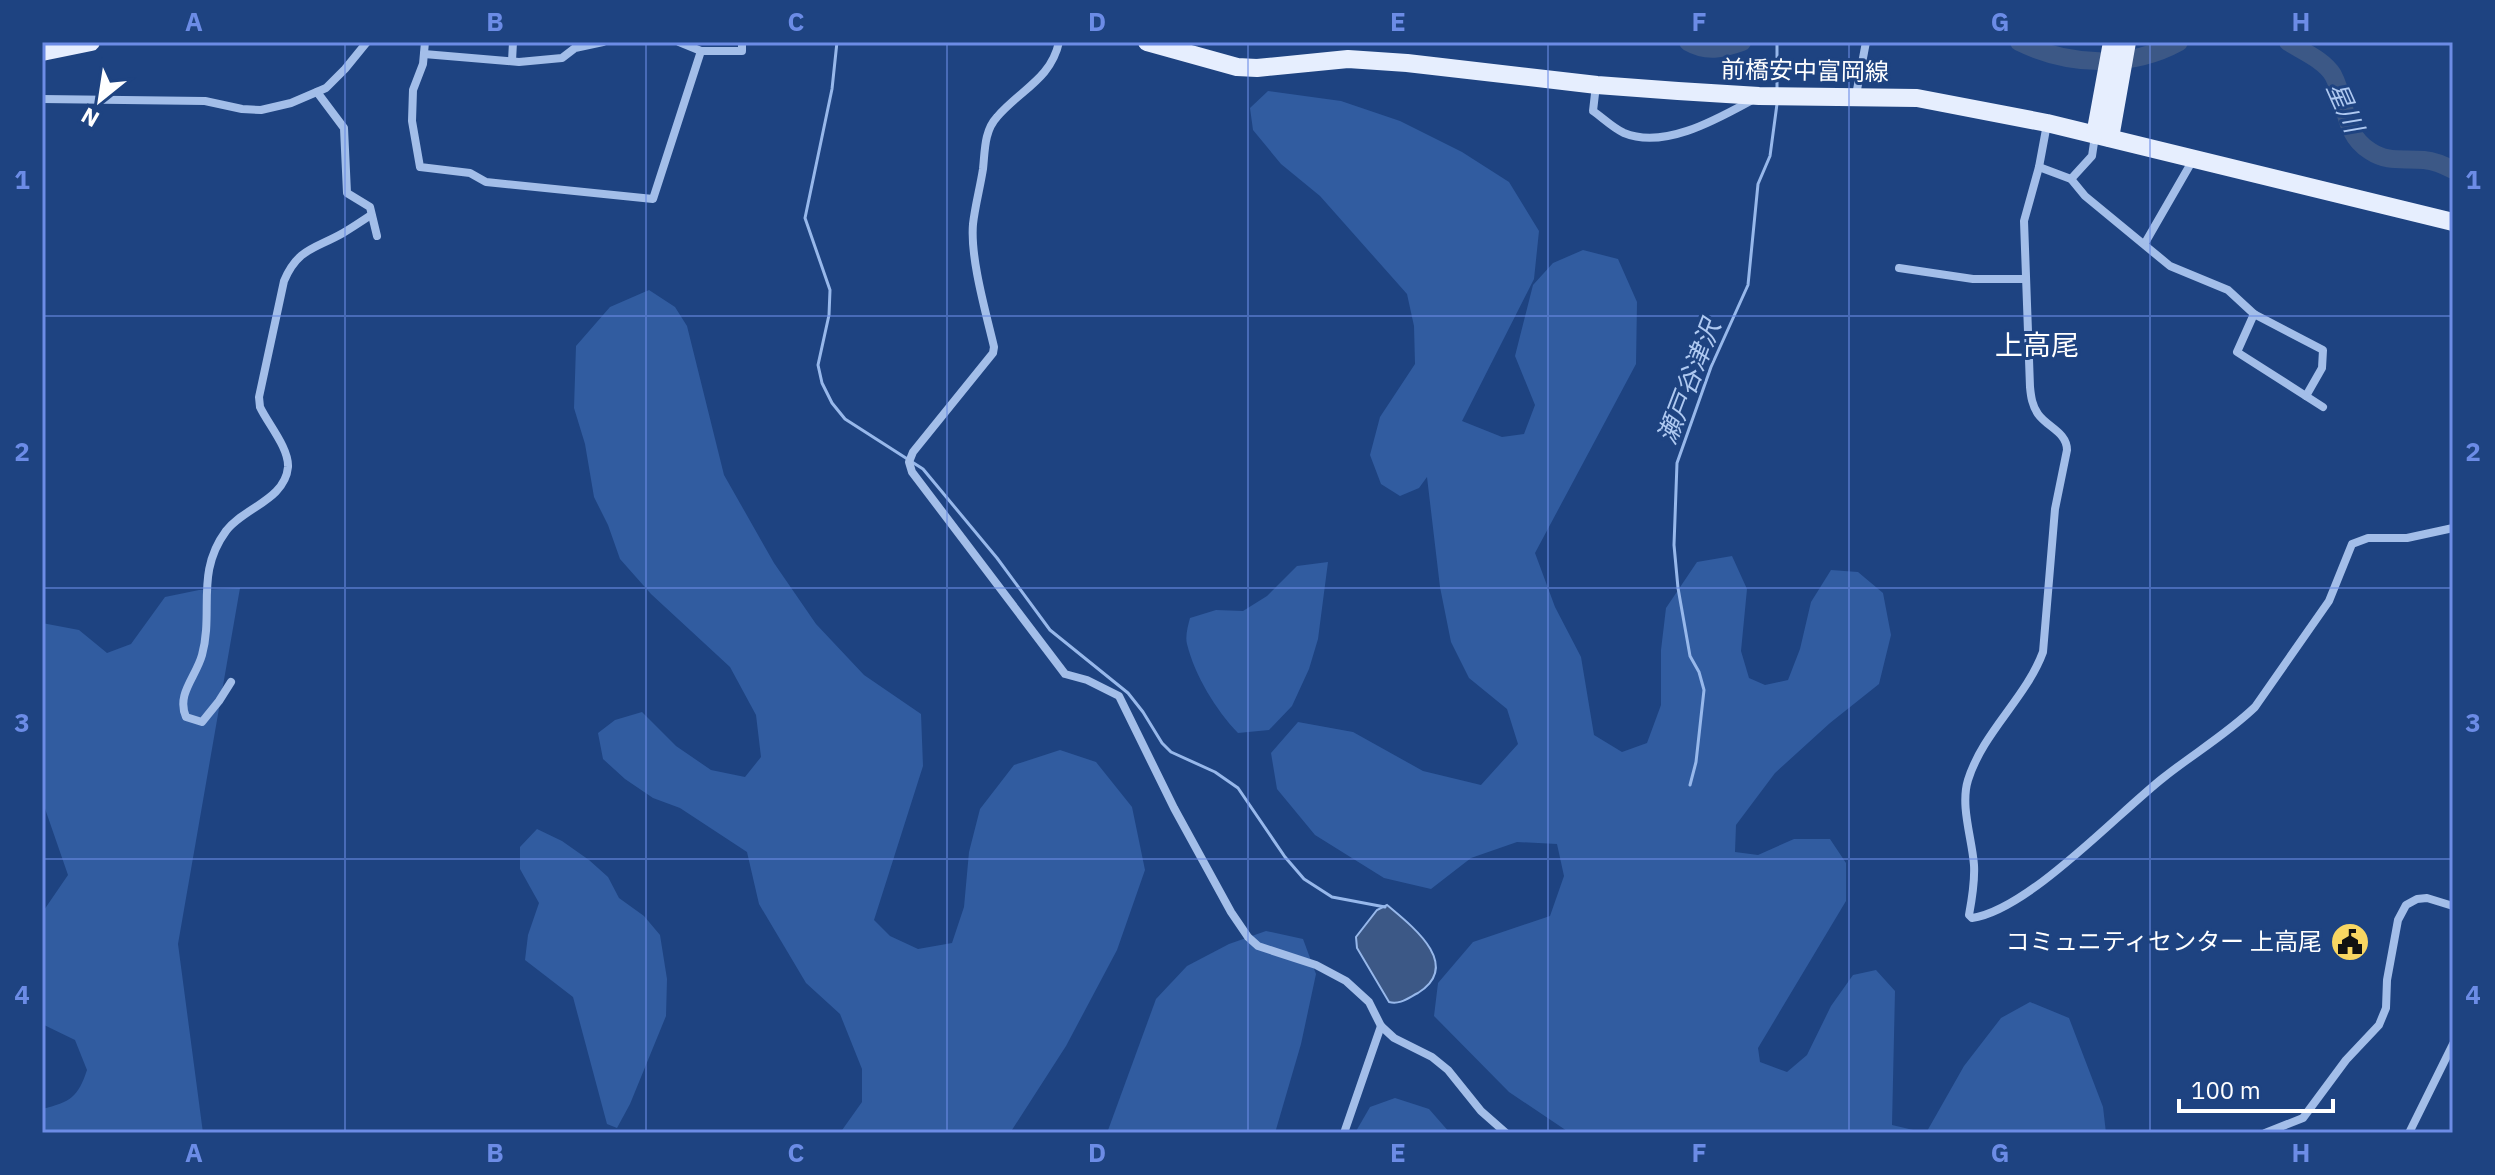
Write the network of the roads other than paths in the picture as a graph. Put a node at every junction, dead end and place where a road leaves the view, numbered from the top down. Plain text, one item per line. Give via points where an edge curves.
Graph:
1 (91, 42) edge
2 (367, 42) edge
3 (425, 42) edge
4 (513, 42) edge
5 (603, 42) edge
6 (679, 42) edge
7 (742, 42) edge
8 (1059, 42) edge
9 (1147, 42) edge
10 (1866, 42) edge
11 (2112, 42) edge
12 (2127, 42) edge
13 (1179, 46) edge
14 (48, 48) edge
15 (701, 51) junction
16 (424, 54) junction
17 (512, 61) junction
18 (1597, 85) junction
19 (317, 92) junction
20 (1856, 95) junction
21 (1759, 96) junction
22 (42, 99) edge
23 (2047, 123) junction
24 (2103, 136) junction
25 (2194, 158) junction
26 (2039, 167) junction
27 (2071, 179) junction
28 (371, 215) junction
29 (2453, 222) edge
30 (377, 236) dead end
31 (2145, 243) junction
32 (1899, 268) dead end
33 (2026, 279) junction
34 (2254, 314) junction
35 (2306, 396) junction
36 (2323, 407) dead end
37 (2453, 528) edge
38 (231, 682) dead end
39 (2453, 906) edge
40 (1381, 1026) junction
41 (2453, 1044) edge
42 (1344, 1133) edge
43 (1506, 1133) edge
44 (2265, 1133) edge
45 (2409, 1133) edge

1 - 14 main road
2 - 19 street
3 - 16 street
4 - 17 street
5 - 17 street via 575,48 562,58
6 - 15 street
7 - 15 street via 742,51
8 - 40 street via 1041,78 987,131 973,244 993,353 919,444 909,466 1065,674 1119,696 1174,808 1248,937 1258,946 1346,981 1369,1002
9 - 13 main road, 前橋安中富岡線
10 - 20 street
11 - 24 main road
12 - 24 main road
13 - 18 main road, 前橋安中富岡線 via 1237,67 1348,59
15 - 16 street via 653,199 486,182 470,173 420,167 413,90
16 - 17 street
18 - 21 main road, 前橋安中富岡線
18 - 21 street via 1593,111 1635,136 1703,127
19 - 22 street via 261,110 205,101
19 - 28 street via 344,128 347,193 370,207
20 - 21 main road, 前橋安中富岡線
20 - 23 main road, 前橋安中富岡線 via 1917,98
23 - 24 main road, 前橋安中富岡線
23 - 26 street
24 - 25 main road, 前橋安中富岡線
24 - 27 street
25 - 29 main road, 前橋安中富岡線
25 - 31 street
26 - 27 street
26 - 33 street via 2024,221
27 - 31 street
28 - 30 street
28 - 38 street via 299,255 284,281 259,397 288,464 286,478 232,524 207,569 203,654 185,692 181,707 186,717 202,722
31 - 34 street via 2170,266 2228,290
32 - 33 street via 1973,279
33 - 37 street via 2032,403 2039,417 2062,435 2067,450 2055,509 2043,652 1967,783 1972,918 1986,916 2041,882 2162,779 2243,719 2329,601 2352,544
34 - 35 street via 2237,352
34 - 35 street via 2323,350 2322,368
35 - 36 street
39 - 44 street via 2427,898 2406,905 2398,920 2379,1025 2303,1118
40 - 42 street
40 - 43 street via 1448,1070
41 - 45 street

